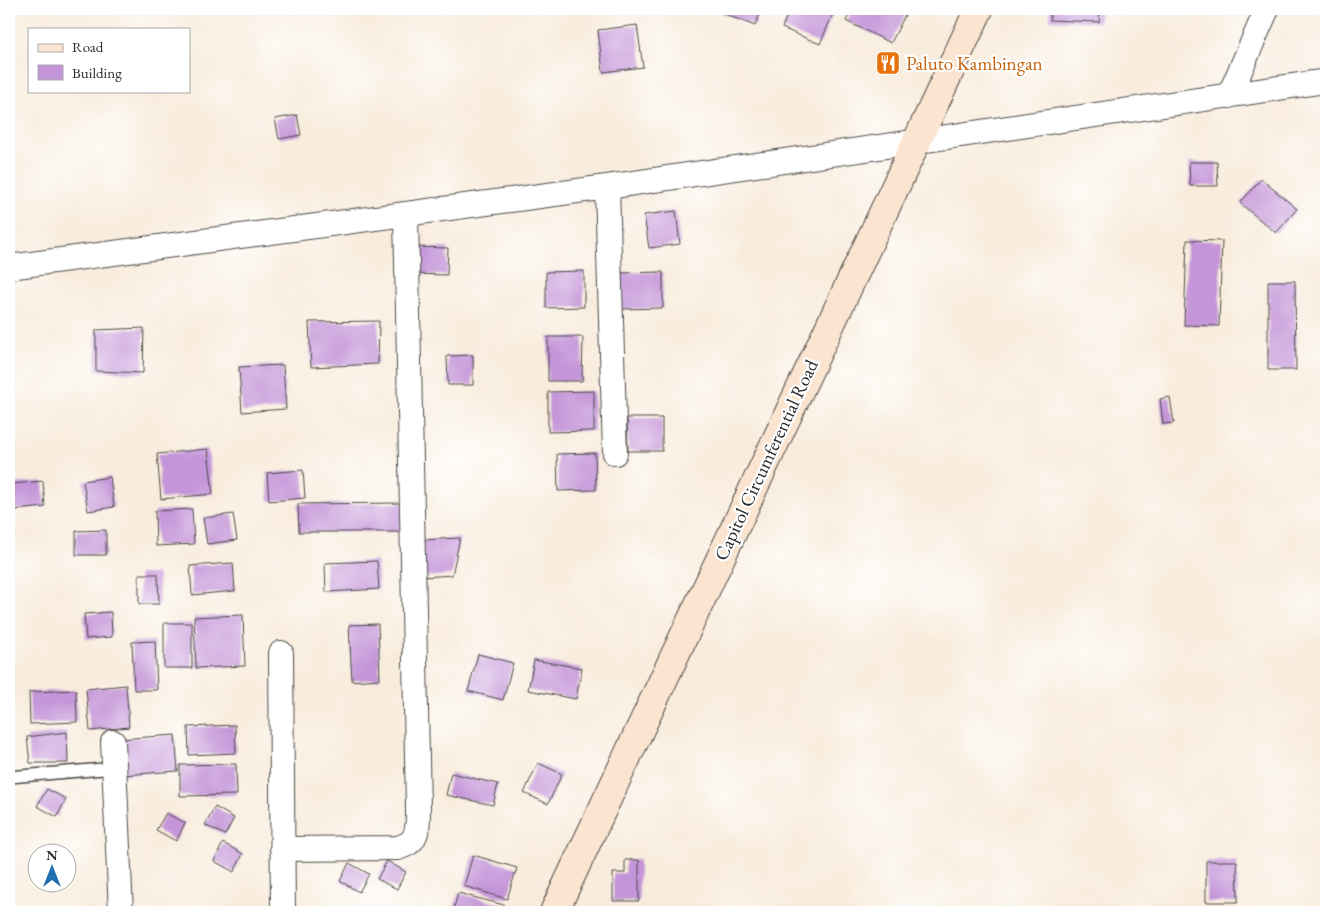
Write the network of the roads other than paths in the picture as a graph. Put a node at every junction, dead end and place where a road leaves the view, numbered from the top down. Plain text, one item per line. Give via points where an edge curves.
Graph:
1 (979, 9) edge
2 (1267, 9) edge
3 (1326, 81) edge
4 (1229, 96) junction
5 (916, 141) junction
6 (607, 187) junction
7 (406, 214) junction
8 (9, 267) edge
9 (615, 453) dead end
10 (281, 653) dead end
11 (113, 742) dead end
12 (115, 768) junction
13 (9, 777) edge
14 (282, 849) junction
15 (121, 912) edge
16 (283, 912) edge
17 (554, 912) edge

1 - 5 main road, Capitol Circumferential Road
2 - 4 street
3 - 4 street
4 - 5 street
5 - 6 street
5 - 17 main road, Capitol Circumferential Road
6 - 7 street
6 - 9 street
7 - 8 street
7 - 14 street via 416,834 410,843 398,848
10 - 14 street
11 - 12 street
12 - 13 lane
12 - 15 street
14 - 16 street

